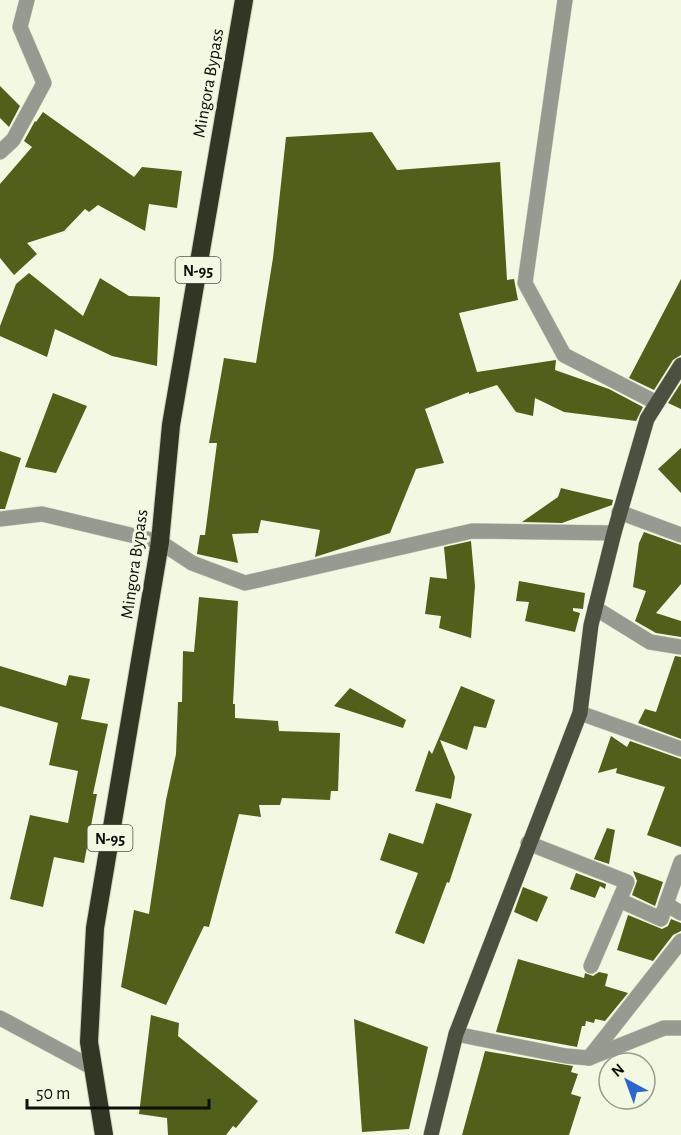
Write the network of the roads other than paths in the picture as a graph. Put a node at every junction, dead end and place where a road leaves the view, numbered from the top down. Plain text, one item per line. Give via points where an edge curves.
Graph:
1 (27, 0) edge
2 (244, 0) edge
3 (565, 0) edge
4 (0, 152) edge
5 (681, 365) edge
6 (657, 403) junction
7 (619, 512) junction
8 (0, 519) edge
9 (614, 533) junction
10 (681, 535) edge
11 (160, 542) junction
12 (595, 608) junction
13 (681, 647) edge
14 (580, 712) junction
15 (681, 749) edge
16 (528, 843) junction
17 (681, 862) edge
18 (619, 900) junction
19 (666, 904) junction
20 (681, 913) edge
21 (681, 941) edge
22 (591, 966) dead end
23 (0, 1018) edge
24 (681, 1028) edge
25 (456, 1034) junction
26 (590, 1058) junction
27 (93, 1068) junction
28 (104, 1135) edge
29 (431, 1135) edge

1 - 4 street via 20,27 44,83 13,140
2 - 11 highway, Mingora Bypass / N-95 via 171,425
3 - 6 street via 525,283 564,355
5 - 6 main road
6 - 7 main road via 647,419
7 - 9 main road
7 - 10 street
8 - 11 street via 42,514
9 - 11 street via 472,531 245,583 192,563
9 - 12 main road
11 - 27 highway, Mingora Bypass / N-95 via 95,928 89,1042
12 - 13 street via 650,642
12 - 14 main road
14 - 15 street
14 - 16 main road
16 - 18 street via 627,882
16 - 25 main road
17 - 19 street
18 - 19 street via 661,919
18 - 22 street
19 - 20 street
21 - 26 street
23 - 27 street
24 - 26 street via 664,1028
25 - 26 street
25 - 29 main road
27 - 28 highway, Mingora Bypass / N-95

